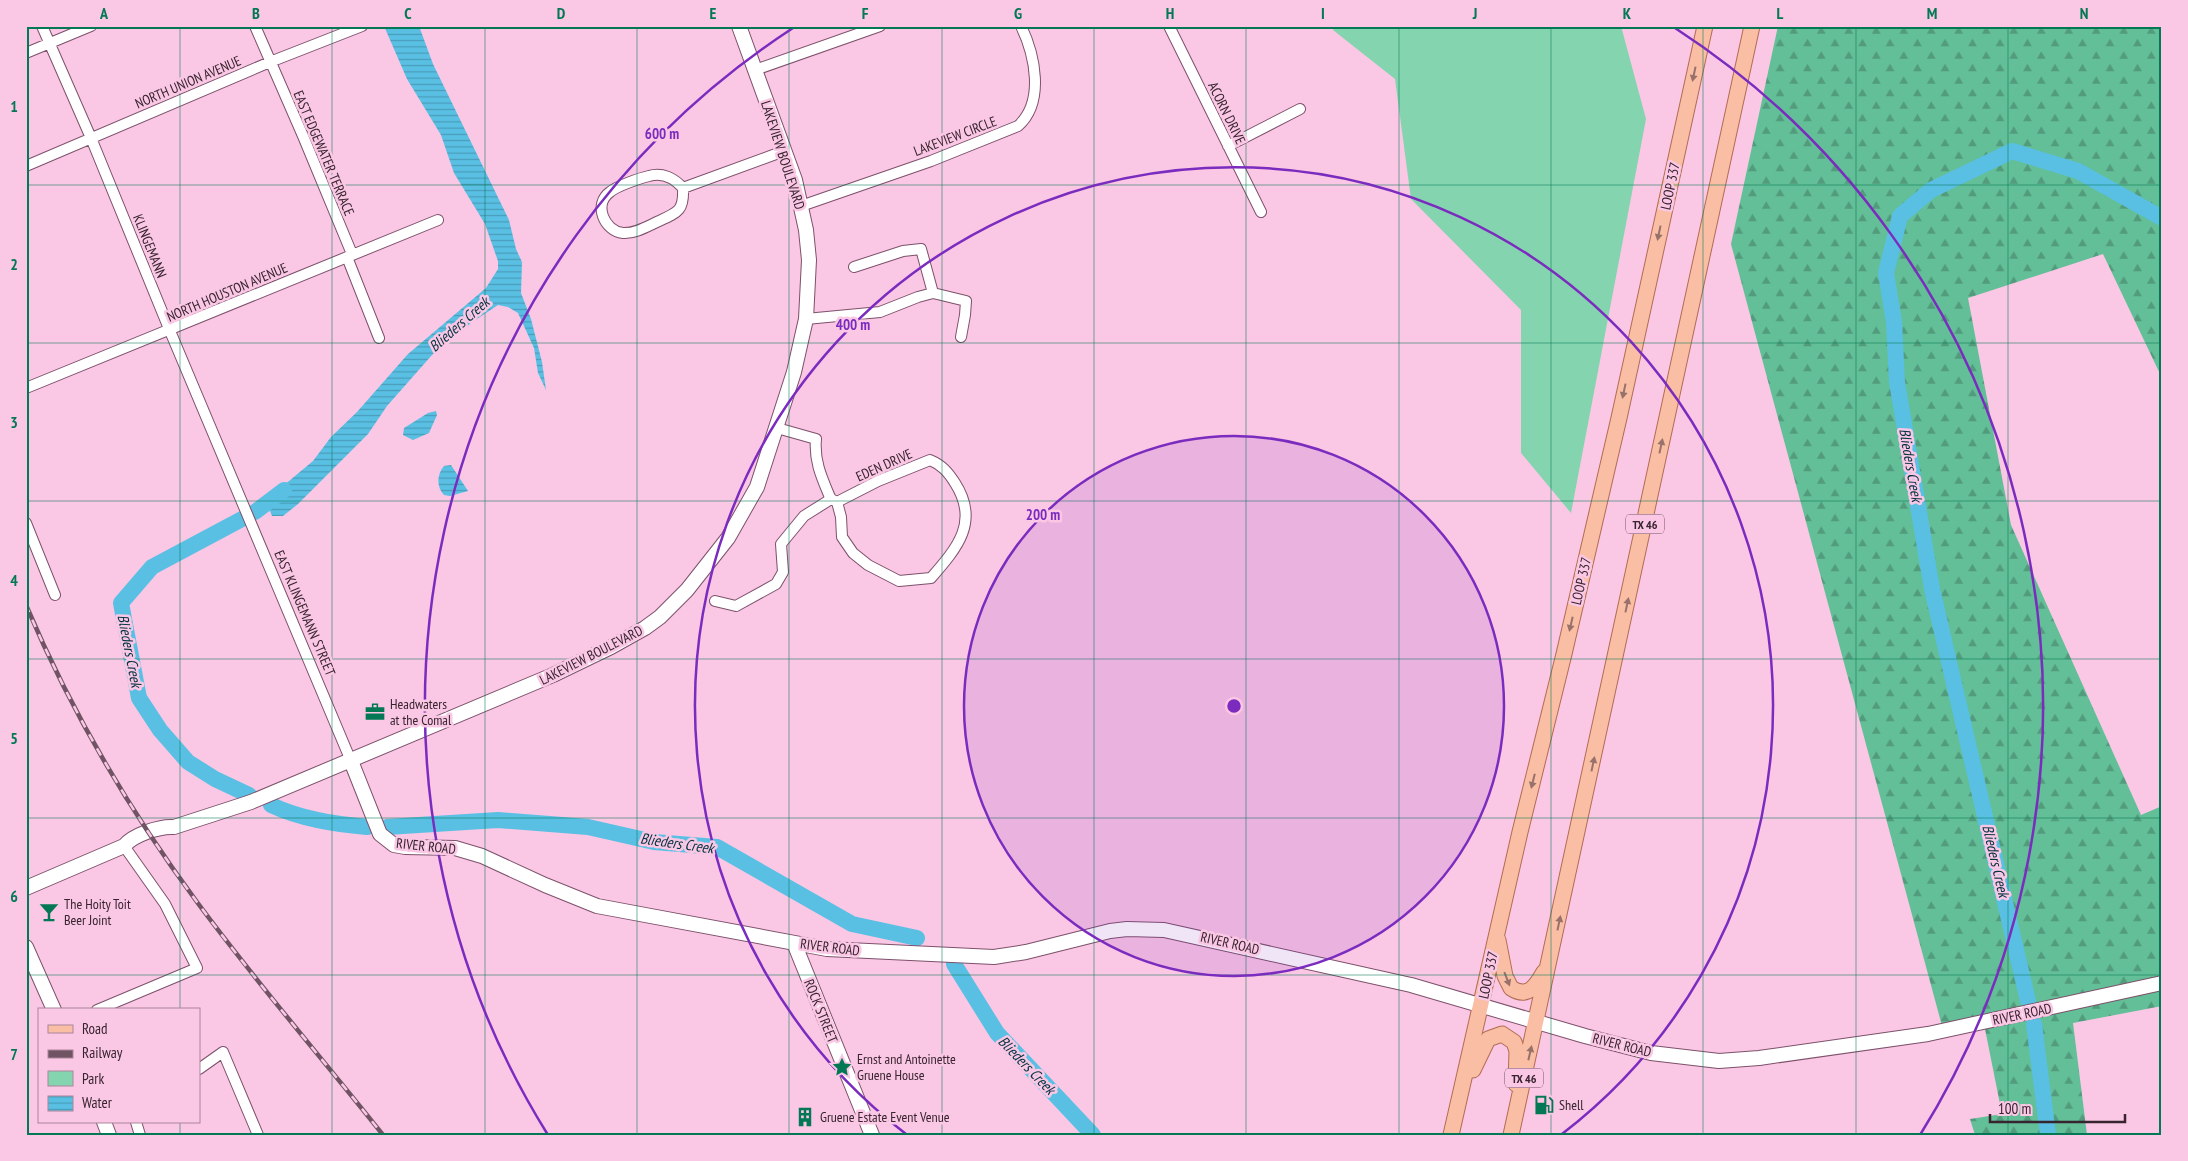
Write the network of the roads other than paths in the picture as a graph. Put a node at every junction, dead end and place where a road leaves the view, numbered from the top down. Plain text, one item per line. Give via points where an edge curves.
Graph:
1 (42, 26) edge
2 (91, 26) edge
3 (255, 26) edge
4 (362, 26) edge
5 (739, 26) edge
6 (880, 26) edge
7 (1021, 26) edge
8 (1705, 26) edge
9 (1752, 26) edge
10 (1170, 27) edge
11 (49, 44) junction
12 (26, 54) edge
13 (270, 62) junction
14 (755, 70) junction
15 (1300, 110) dead end
16 (91, 138) junction
17 (1228, 146) junction
18 (784, 151) junction
19 (26, 166) edge
20 (684, 188) junction
21 (801, 206) junction
22 (1261, 212) dead end
23 (438, 220) dead end
24 (349, 255) junction
25 (854, 267) dead end
26 (933, 293) junction
27 (806, 319) junction
28 (170, 331) junction
29 (960, 336) dead end
30 (379, 338) dead end
31 (26, 388) edge
32 (776, 428) junction
33 (232, 477) joint
34 (834, 501) junction
35 (26, 523) edge
36 (54, 595) dead end
37 (715, 601) dead end
38 (351, 761) junction
39 (124, 846) junction
40 (26, 888) edge
41 (1497, 932) junction
42 (794, 943) junction
43 (26, 947) edge
44 (1551, 958) junction
45 (2162, 983) edge
46 (1481, 1006) junction
47 (53, 1008) edge
48 (102, 1008) edge
49 (1537, 1022) junction
50 (200, 1068) edge
51 (1456, 1111) junction
52 (1516, 1113) junction
53 (258, 1135) edge
54 (872, 1135) edge
55 (1451, 1135) edge
56 (1511, 1135) edge

1 - 11 street, KLINGEMANN
2 - 11 street
3 - 13 street, EAST EDGEWATER TERRACE
4 - 13 street, NORTH UNION AVENUE
5 - 14 street, LAKEVIEW BOULEVARD
6 - 14 street
7 - 21 street, LAKEVIEW CIRCLE via 1031,54 1035,84 1027,116 1018,126 931,161
8 -> 41 main road, LOOP 337 via 1594,525
44 -> 9 main road, TX 46
10 - 17 street, ACORN DRIVE
11 - 12 street
11 - 16 street, KLINGEMANN
13 - 16 street, NORTH UNION AVENUE
13 - 24 street, EAST EDGEWATER TERRACE via 304,136
14 - 18 street, LAKEVIEW BOULEVARD
15 - 17 street
16 - 19 street, NORTH UNION AVENUE
16 - 28 street, KLINGEMANN
17 - 22 street, ACORN DRIVE
18 - 20 street
18 - 21 street, LAKEVIEW BOULEVARD
20 - 20 street via 677,181 659,174 610,192 602,208 604,222 621,233 632,233 676,213 684,201
21 - 27 street, LAKEVIEW BOULEVARD via 809,260
23 - 24 street, NORTH HOUSTON AVENUE
24 - 28 street, NORTH HOUSTON AVENUE
24 - 30 street, EAST EDGEWATER TERRACE
25 - 26 street via 921,249
26 - 27 street via 880,312
26 - 29 street via 966,301
27 - 32 street, LAKEVIEW BOULEVARD
28 - 31 street, NORTH HOUSTON AVENUE
28 - 33 street, KLINGEMANN
32 - 34 street, EDEN DRIVE via 816,439 817,464
32 - 38 street, LAKEVIEW BOULEVARD via 757,488 741,518 704,570 660,617 630,637 553,675
33 - 38 street, EAST KLINGEMANN STREET
34 - 34 street, EDEN DRIVE via 841,517 842,536 853,553 899,581 931,578 954,551 966,523 959,490 942,465 930,460
34 - 37 street, EDEN DRIVE via 804,516 781,544 783,572 776,584 736,606
35 - 36 street
38 - 39 street, LAKEVIEW BOULEVARD via 244,805 149,832
38 - 42 street, RIVER ROAD via 380,834 394,845 455,848 482,856 545,886 598,906
39 - 40 street, LAKEVIEW BOULEVARD
39 - 48 street via 165,904 197,968
41 -> 44 main road via 1507,982 1515,991 1530,992 1536,987
41 - 46 main road, LOOP 337
42 - 46 street, RIVER ROAD via 840,950 994,956 1127,929 1164,930 1402,983
42 - 54 street, ROCK STREET
43 - 47 street
44 - 49 main road, TX 46
45 - 49 street, RIVER ROAD via 1928,1034 1737,1060 1651,1053
46 - 49 street, RIVER ROAD
46 - 51 main road, LOOP 337
52 -> 49 main road, TX 46
50 - 53 street via 223,1052
51 - 52 main road via 1488,1039 1502,1034 1514,1042 1517,1051
51 - 55 main road, LOOP 337
52 - 56 main road, TX 46

